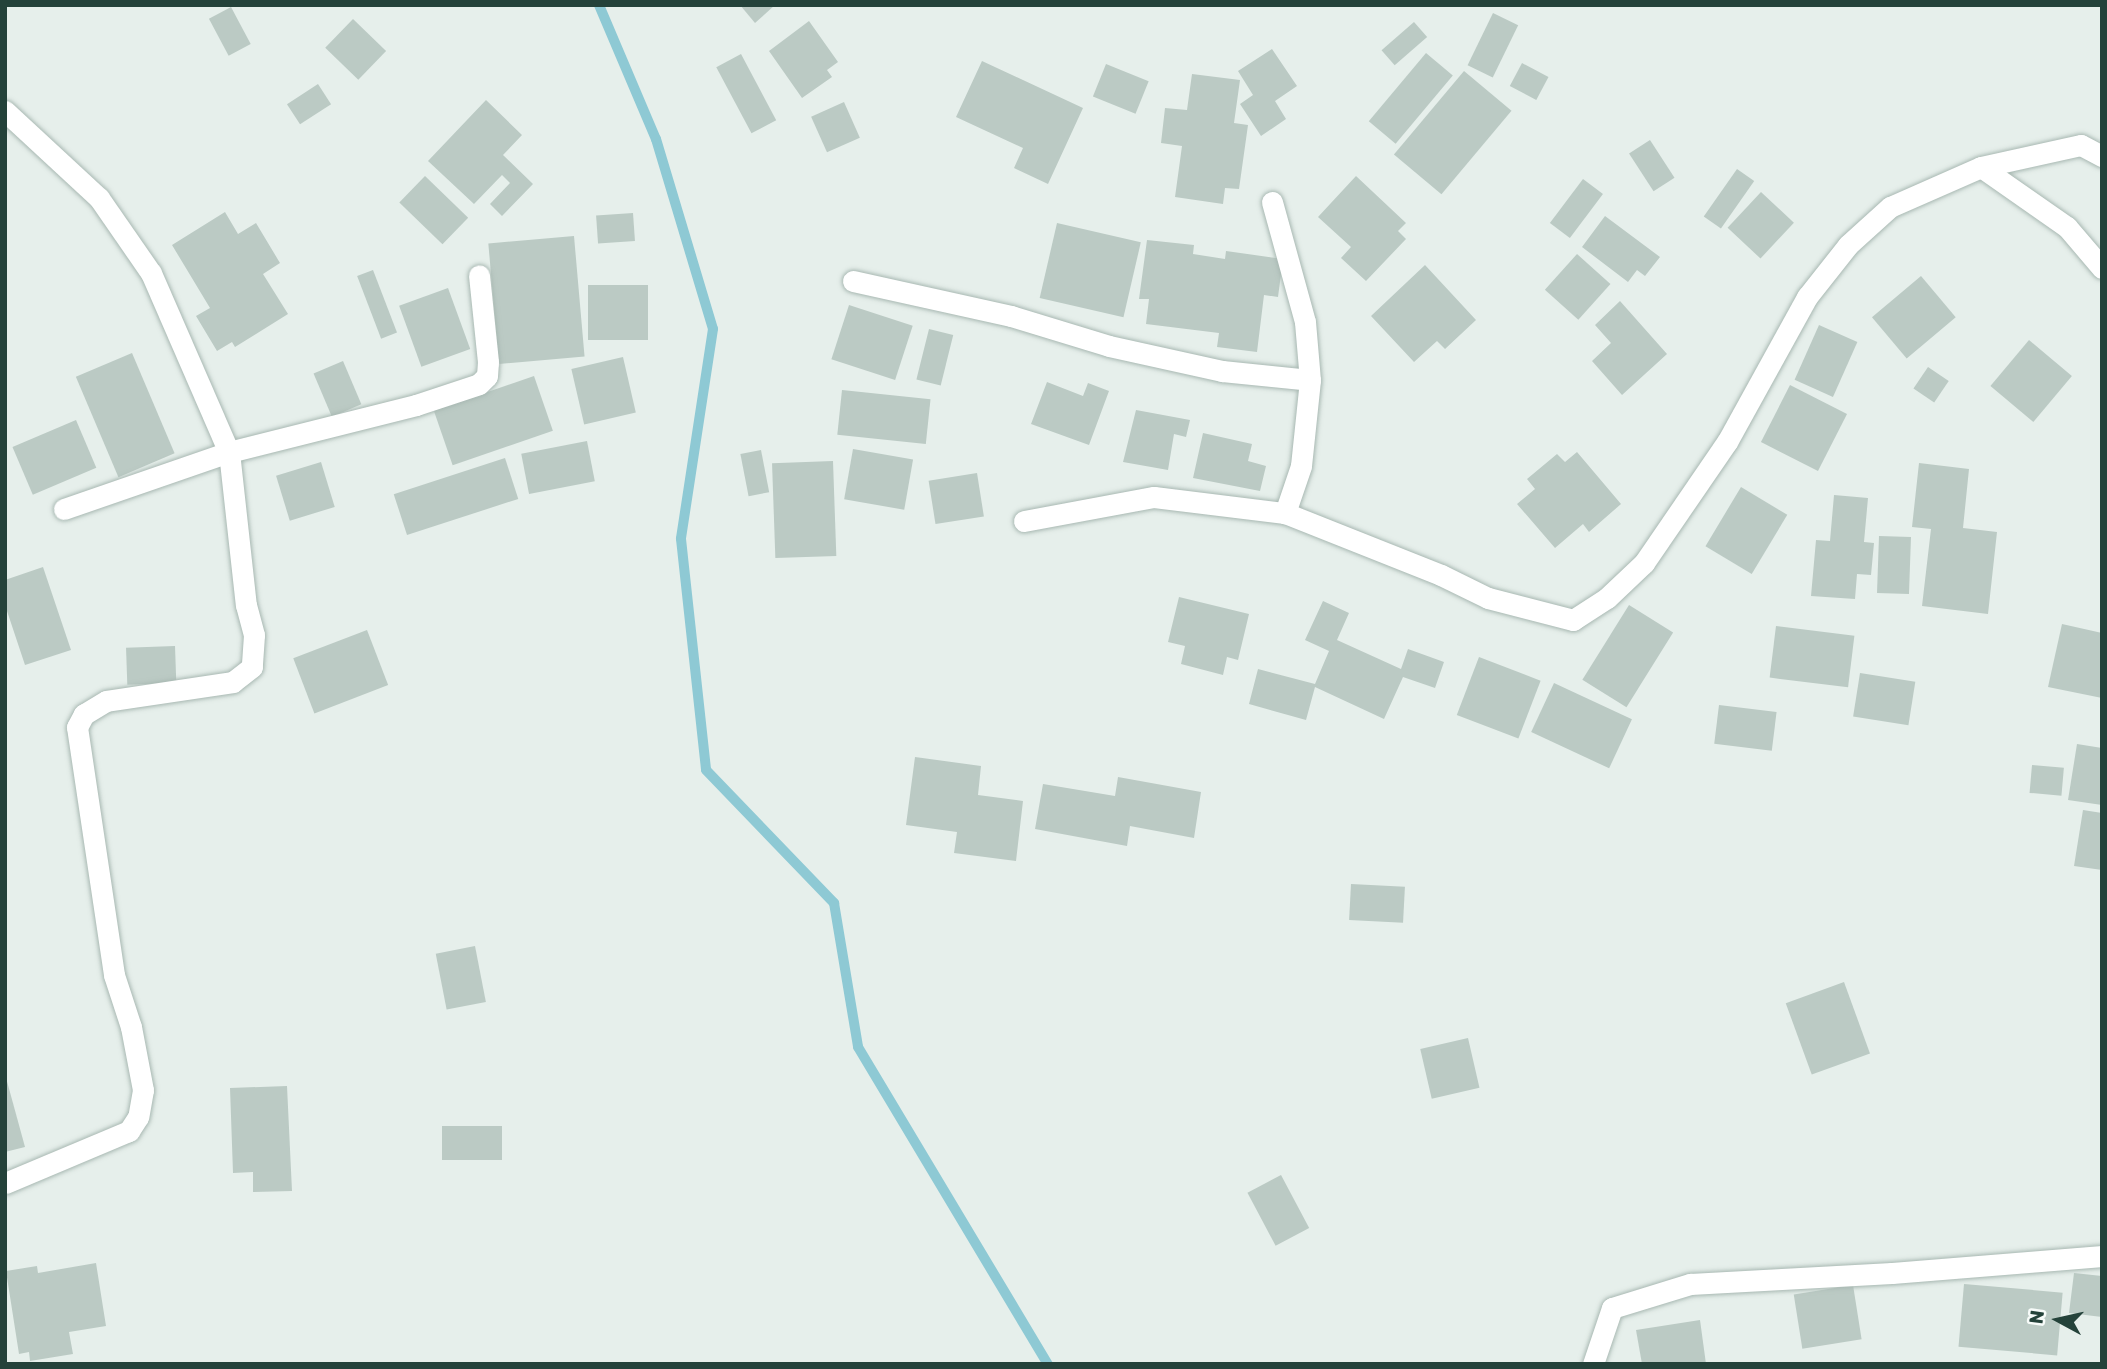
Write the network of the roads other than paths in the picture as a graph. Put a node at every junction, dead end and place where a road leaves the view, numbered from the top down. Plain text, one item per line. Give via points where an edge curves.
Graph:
1 (5, 111) edge
2 (2102, 156) edge
3 (1981, 167) junction
4 (1272, 202) dead end
5 (2102, 268) edge
6 (479, 275) dead end
7 (853, 281) dead end
8 (1310, 380) junction
9 (229, 452) junction
10 (64, 509) dead end
11 (1285, 513) junction
12 (1024, 521) dead end
13 (5, 1183) edge
14 (2102, 1256) edge
15 (1593, 1364) edge

1 - 9 street via 99,198 151,272
2 - 3 street via 2081,145
3 - 5 street via 2067,227
3 - 11 street via 1890,207 1848,245 1807,297 1727,442 1644,563 1607,598 1573,620 1488,598
4 - 8 street via 1305,323
6 - 9 street via 488,376 479,384 416,405
7 - 8 street via 1222,371
8 - 11 street via 1301,466
9 - 10 street
9 - 13 street via 246,605 254,635 252,667 233,682 106,701 84,714 77,727 114,975 131,1027 143,1090 138,1117 129,1132
11 - 12 street via 1154,497
14 - 15 street via 1690,1284 1612,1308

